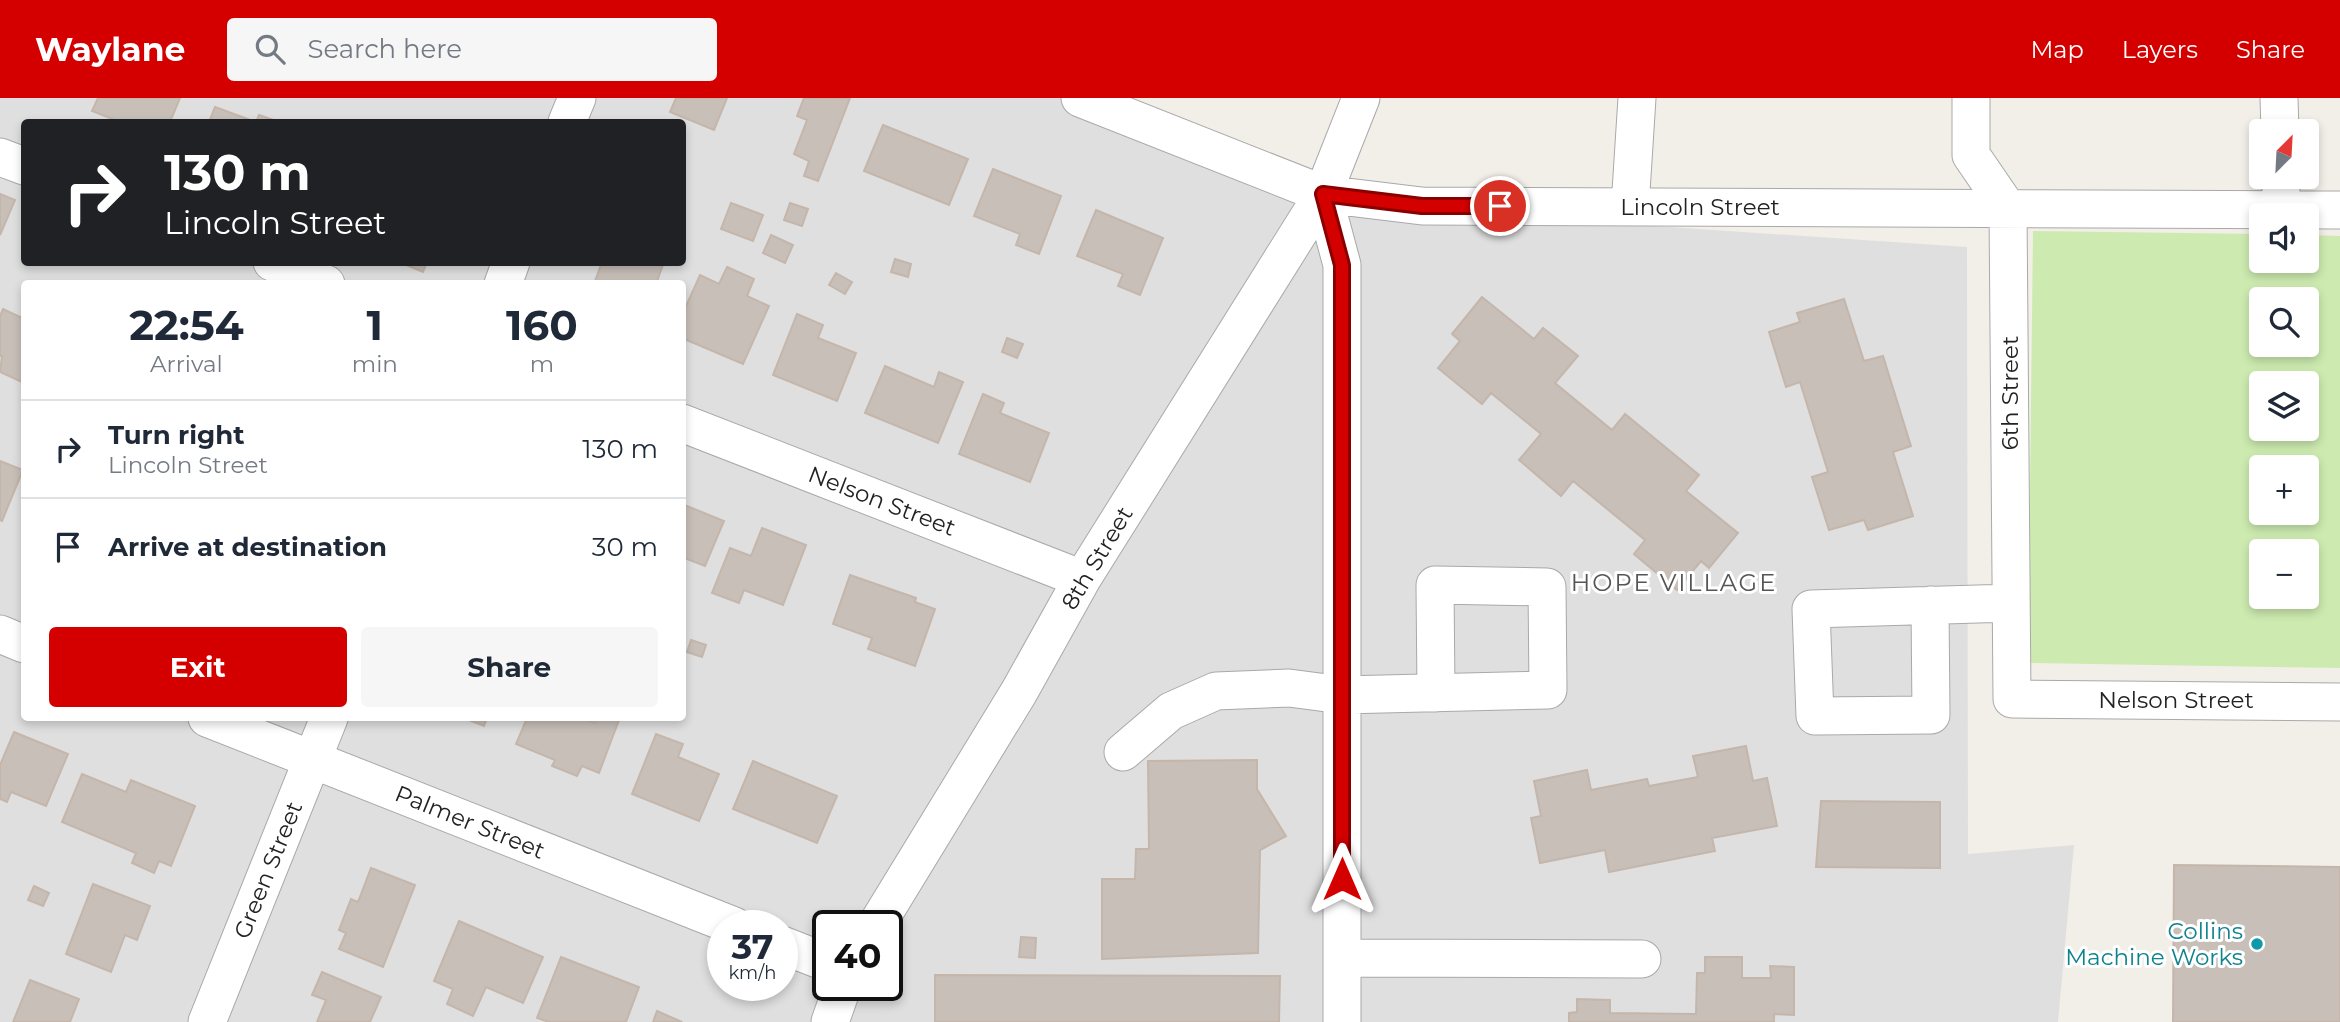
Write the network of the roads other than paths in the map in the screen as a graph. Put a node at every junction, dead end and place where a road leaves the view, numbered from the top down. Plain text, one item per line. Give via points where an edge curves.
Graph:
1 (577, 98) edge
2 (1080, 98) edge
3 (1361, 98) edge
4 (1637, 98) edge
5 (1970, 98) edge
6 (2279, 98) edge
7 (568, 119) edge
8 (2280, 119) edge
9 (0, 157) edge
10 (21, 165) edge
11 (2281, 193) edge
12 (1323, 194) junction
13 (1630, 207) junction
14 (2008, 209) junction
15 (2340, 210) edge
16 (282, 266) edge
17 (316, 280) edge
18 (686, 425) edge
19 (1083, 579) junction
20 (2011, 603) junction
21 (1930, 606) dead end
22 (0, 634) edge
23 (21, 643) edge
24 (1436, 692) junction
25 (1342, 695) junction
26 (2012, 699) joint
27 (2340, 702) edge
28 (214, 721) edge
29 (328, 721) edge
30 (1123, 752) dead end
31 (312, 760) junction
32 (886, 910) edge
33 (707, 915) edge
34 (1342, 958) junction
35 (1642, 960) dead end
36 (837, 1001) edge
37 (207, 1022) edge
38 (830, 1022) edge
39 (1342, 1022) edge

1 - 7 street
2 - 12 street, Lincoln Street
3 - 12 street, 8th Street
4 - 13 street
5 - 14 street via 1971,155
6 - 8 street
9 - 10 street
11 - 14 street, Lincoln Street
11 - 15 street, Lincoln Street
12 - 13 street, Lincoln Street via 1422,206
12 - 19 street, 8th Street
12 - 25 street via 1342,265
13 - 14 street, Lincoln Street
14 - 20 street, 6th Street
16 - 17 street
18 - 19 street, Nelson Street
19 - 32 street, 8th Street
20 - 21 street
20 - 26 street, 6th Street
22 - 23 street
24 - 24 street via 1548,690 1547,587 1435,585
24 - 25 street
25 - 30 street via 1289,688 1216,691 1171,711
25 - 34 street
26 - 27 street, Nelson Street
28 - 31 street, Palmer Street
29 - 31 street, Green Street
31 - 33 street, Palmer Street
31 - 37 street, Green Street
34 - 35 street
34 - 39 street
36 - 38 street

